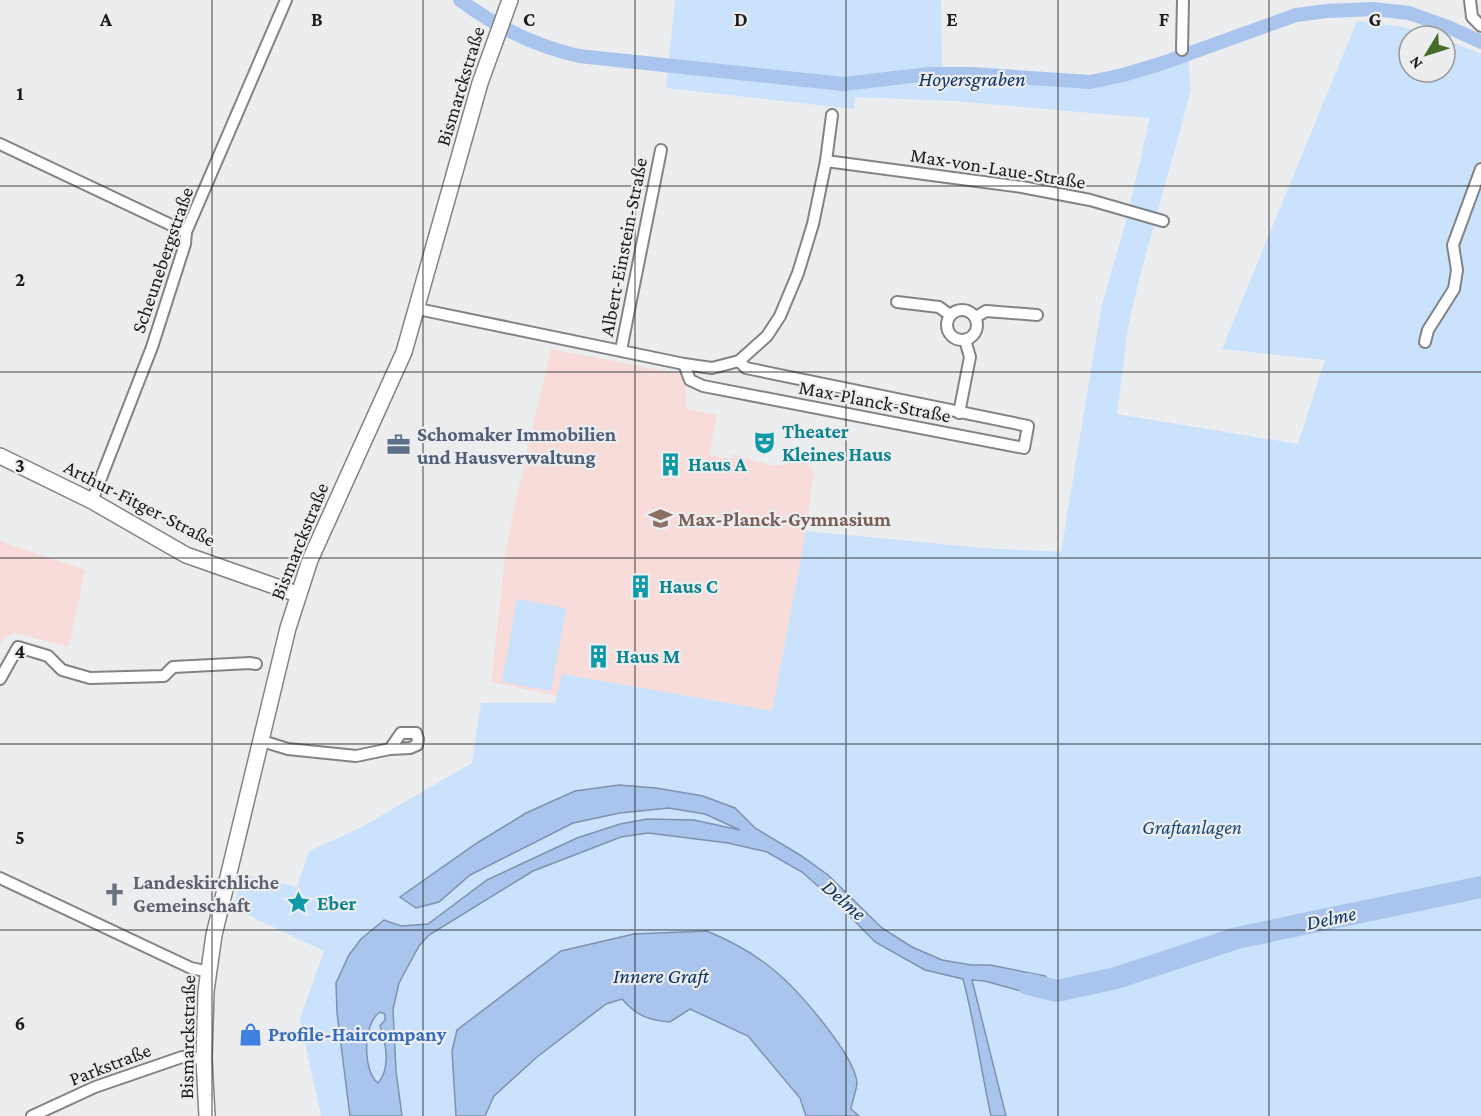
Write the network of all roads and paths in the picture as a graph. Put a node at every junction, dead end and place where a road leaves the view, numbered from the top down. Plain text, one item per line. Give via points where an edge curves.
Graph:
1 (286, 0) edge
2 (510, 0) edge
3 (1183, 0) edge
4 (1470, 0) edge
5 (1481, 26) edge
6 (1182, 50) dead end
7 (832, 115) dead end
8 (0, 144) edge
9 (662, 150) dead end
10 (826, 161) junction
11 (1481, 169) edge
12 (1163, 222) dead end
13 (186, 232) junction
14 (897, 302) dead end
15 (418, 309) junction
16 (950, 315) junction
17 (1037, 315) dead end
18 (976, 316) junction
19 (965, 340) junction
20 (1425, 342) dead end
21 (621, 350) junction
22 (739, 361) junction
23 (684, 364) junction
24 (959, 413) junction
25 (0, 456) edge
26 (92, 501) junction
27 (297, 594) junction
28 (256, 664) dead end
29 (0, 679) edge
30 (262, 741) junction
31 (390, 749) dead end
32 (0, 878) edge
33 (209, 972) junction
34 (204, 1059) junction
35 (32, 1116) edge
36 (207, 1116) edge

1 - 13 street, Scheunebergstraße
2 - 15 main road, Bismarckstraße via 480,83
3 - 6 street
4 - 5 street via 1472,16
7 - 10 street
8 - 13 street
9 - 21 street, Albert-Einstein-Straße
10 - 12 street, Max-von-Laue-Straße via 1022,187 1090,200
10 - 22 street via 813,224 780,316 767,336
11 - 20 street via 1453,245 1457,270 1454,289 1428,330
13 - 26 street, Scheunebergstraße via 152,347
14 - 16 street via 939,308
15 - 21 street
15 - 27 main road, Bismarckstraße via 404,352
16 - 18 street via 964,309
16 - 19 street via 948,329 955,338
17 - 18 street via 986,311
18 - 19 street via 977,330
19 - 24 street via 970,357
21 - 23 street
22 - 23 street via 712,368
22 - 24 street, Max-Planck-Straße via 746,368
23 - 24 street, Max-Planck-Straße via 690,380 703,386 1024,448 1028,426
25 - 26 main road, Arthur-Fitger-Straße
26 - 27 main road, Arthur-Fitger-Straße via 186,555
27 - 30 main road, Bismarckstraße
28 - 29 street via 193,664 173,667 164,676 90,678 62,670 48,656 18,646
30 - 31 street via 356,756
30 - 33 main road, Bismarckstraße via 222,898
32 - 33 street via 191,968
33 - 34 main road, Bismarckstraße
34 - 35 street, Parkstraße via 182,1057 95,1087
34 - 36 main road, Bismarckstraße

